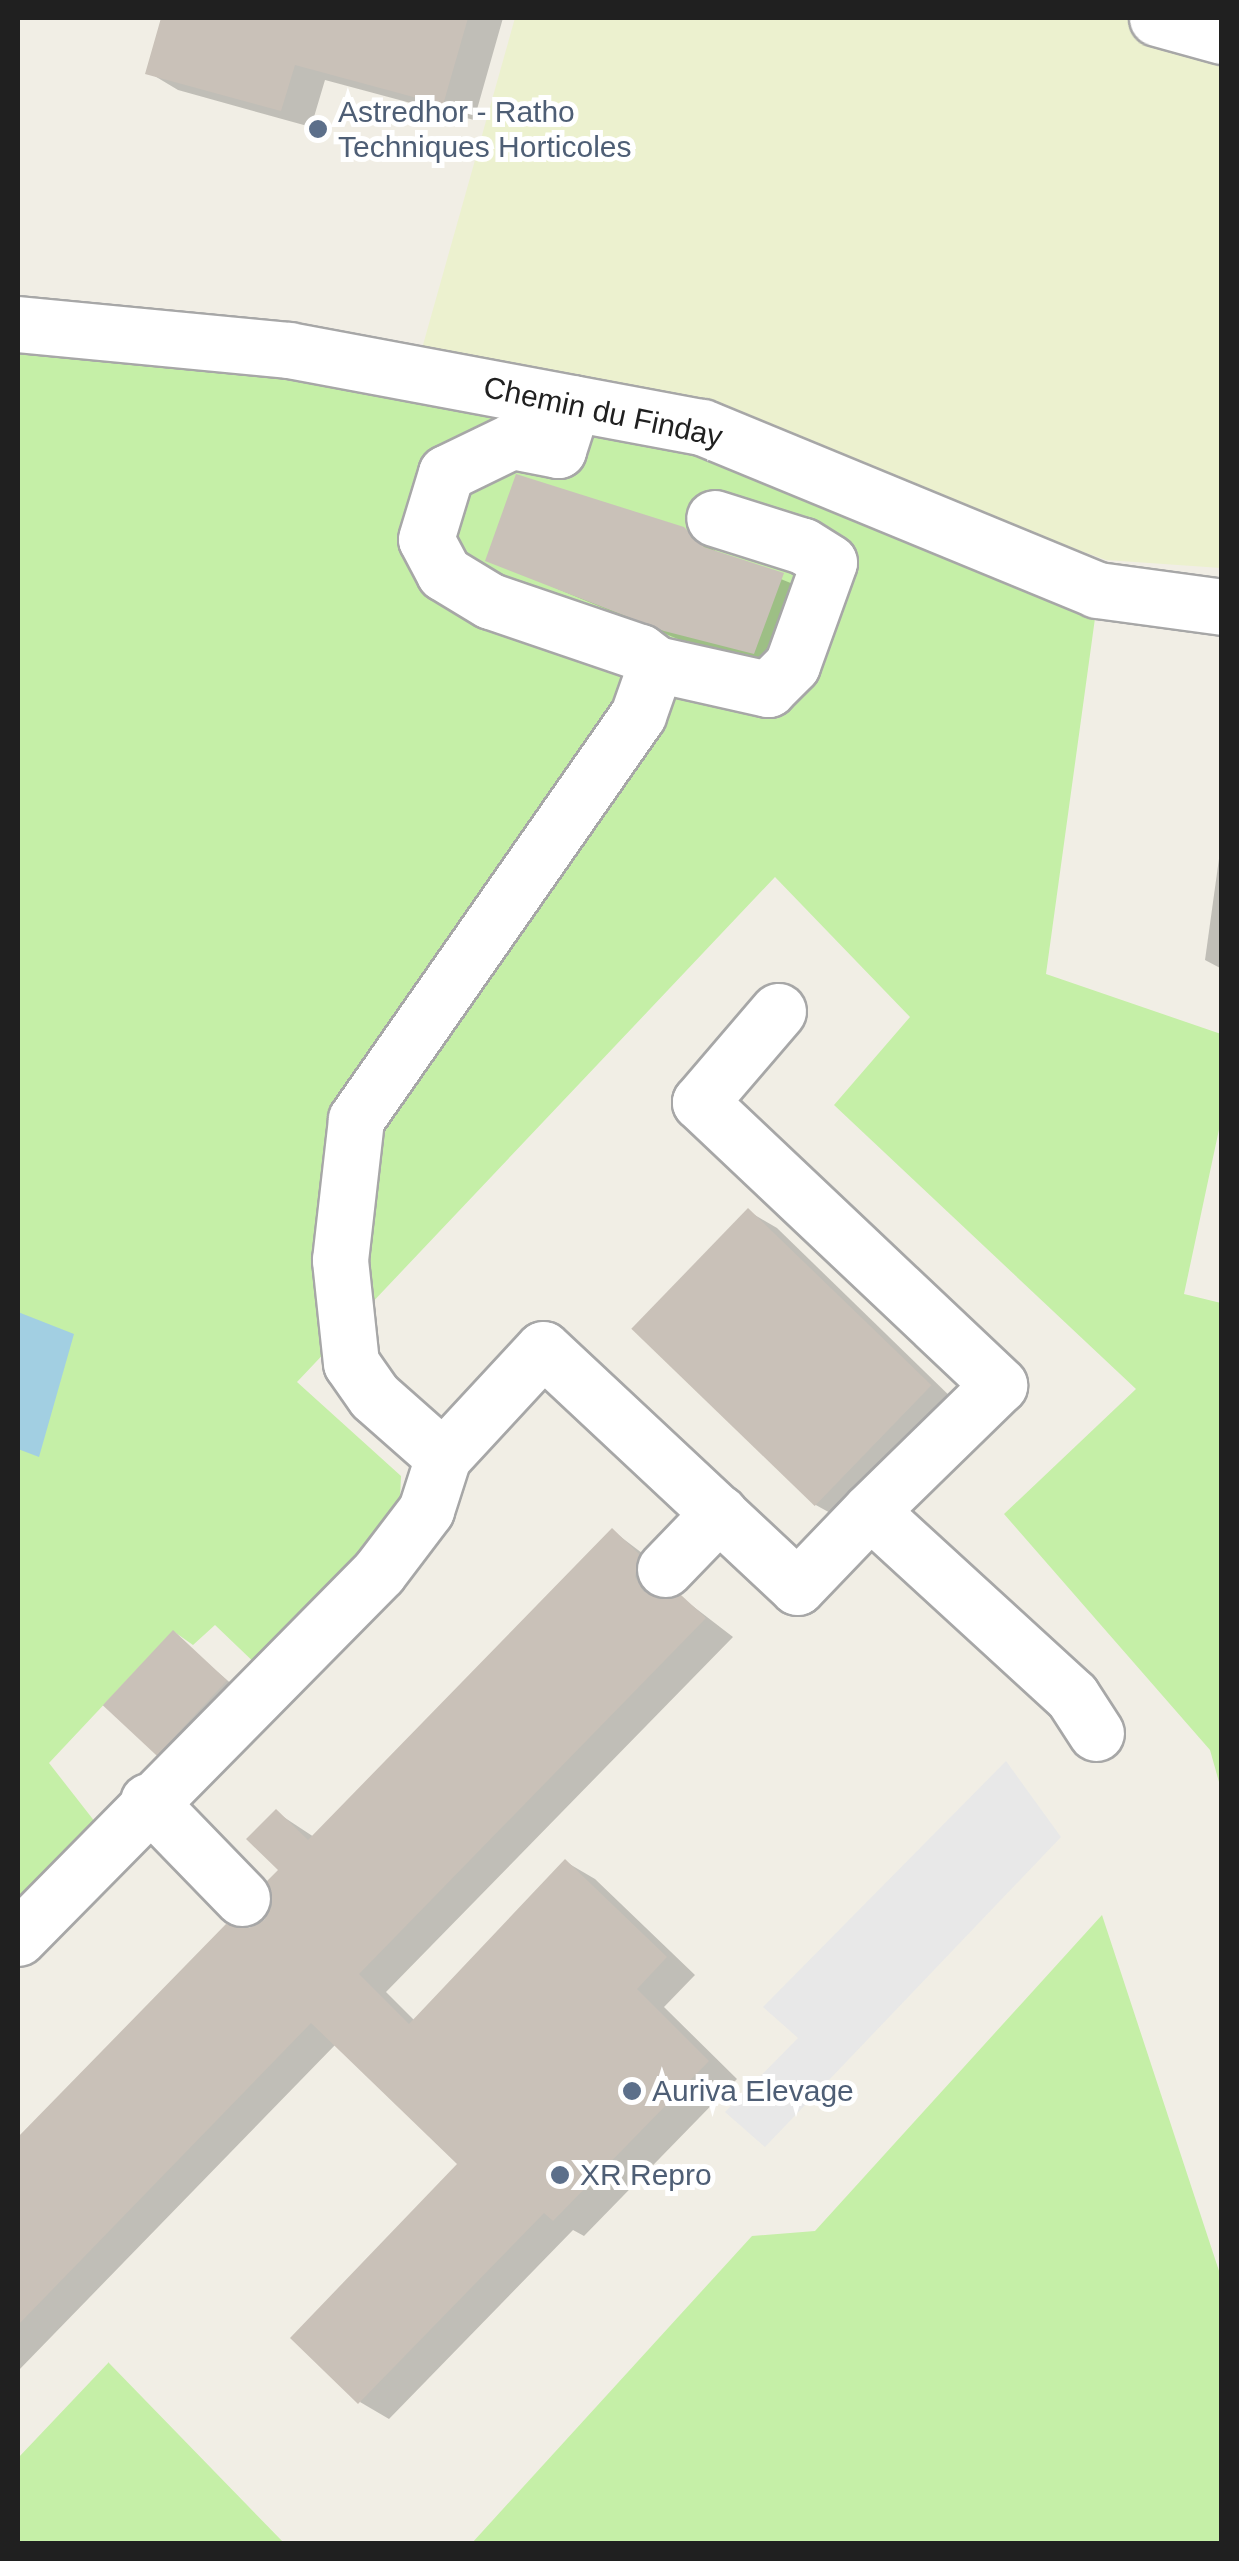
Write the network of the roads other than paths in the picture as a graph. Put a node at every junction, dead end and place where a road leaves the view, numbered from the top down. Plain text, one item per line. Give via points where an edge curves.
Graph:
1 (1157, 18) edge
2 (1222, 36) edge
3 (18, 324) edge
4 (572, 403) junction
5 (714, 518) dead end
6 (1222, 607) edge
7 (656, 664) junction
8 (778, 1011) dead end
9 (443, 1457) junction
10 (870, 1511) junction
11 (719, 1513) junction
12 (665, 1569) dead end
13 (1096, 1733) dead end
14 (148, 1802) junction
15 (242, 1898) dead end
16 (18, 1938) edge

1 - 2 street
3 - 4 street, Chemin du Finday via 289,350
4 - 6 street, Chemin du Finday via 702,427 1097,590
4 - 7 street via 558,450 512,442 446,473 426,539 444,573 490,601 640,652
5 - 7 street via 803,546 829,562 792,665 768,689
7 - 9 street via 638,715 356,1119 340,1260 351,1363 374,1396
8 - 10 street via 700,1102 999,1385
9 - 11 street via 543,1350
9 - 14 street via 426,1510 379,1572
10 - 11 street via 798,1586
10 - 13 street via 1072,1696
11 - 12 street
14 - 15 street
14 - 16 street

